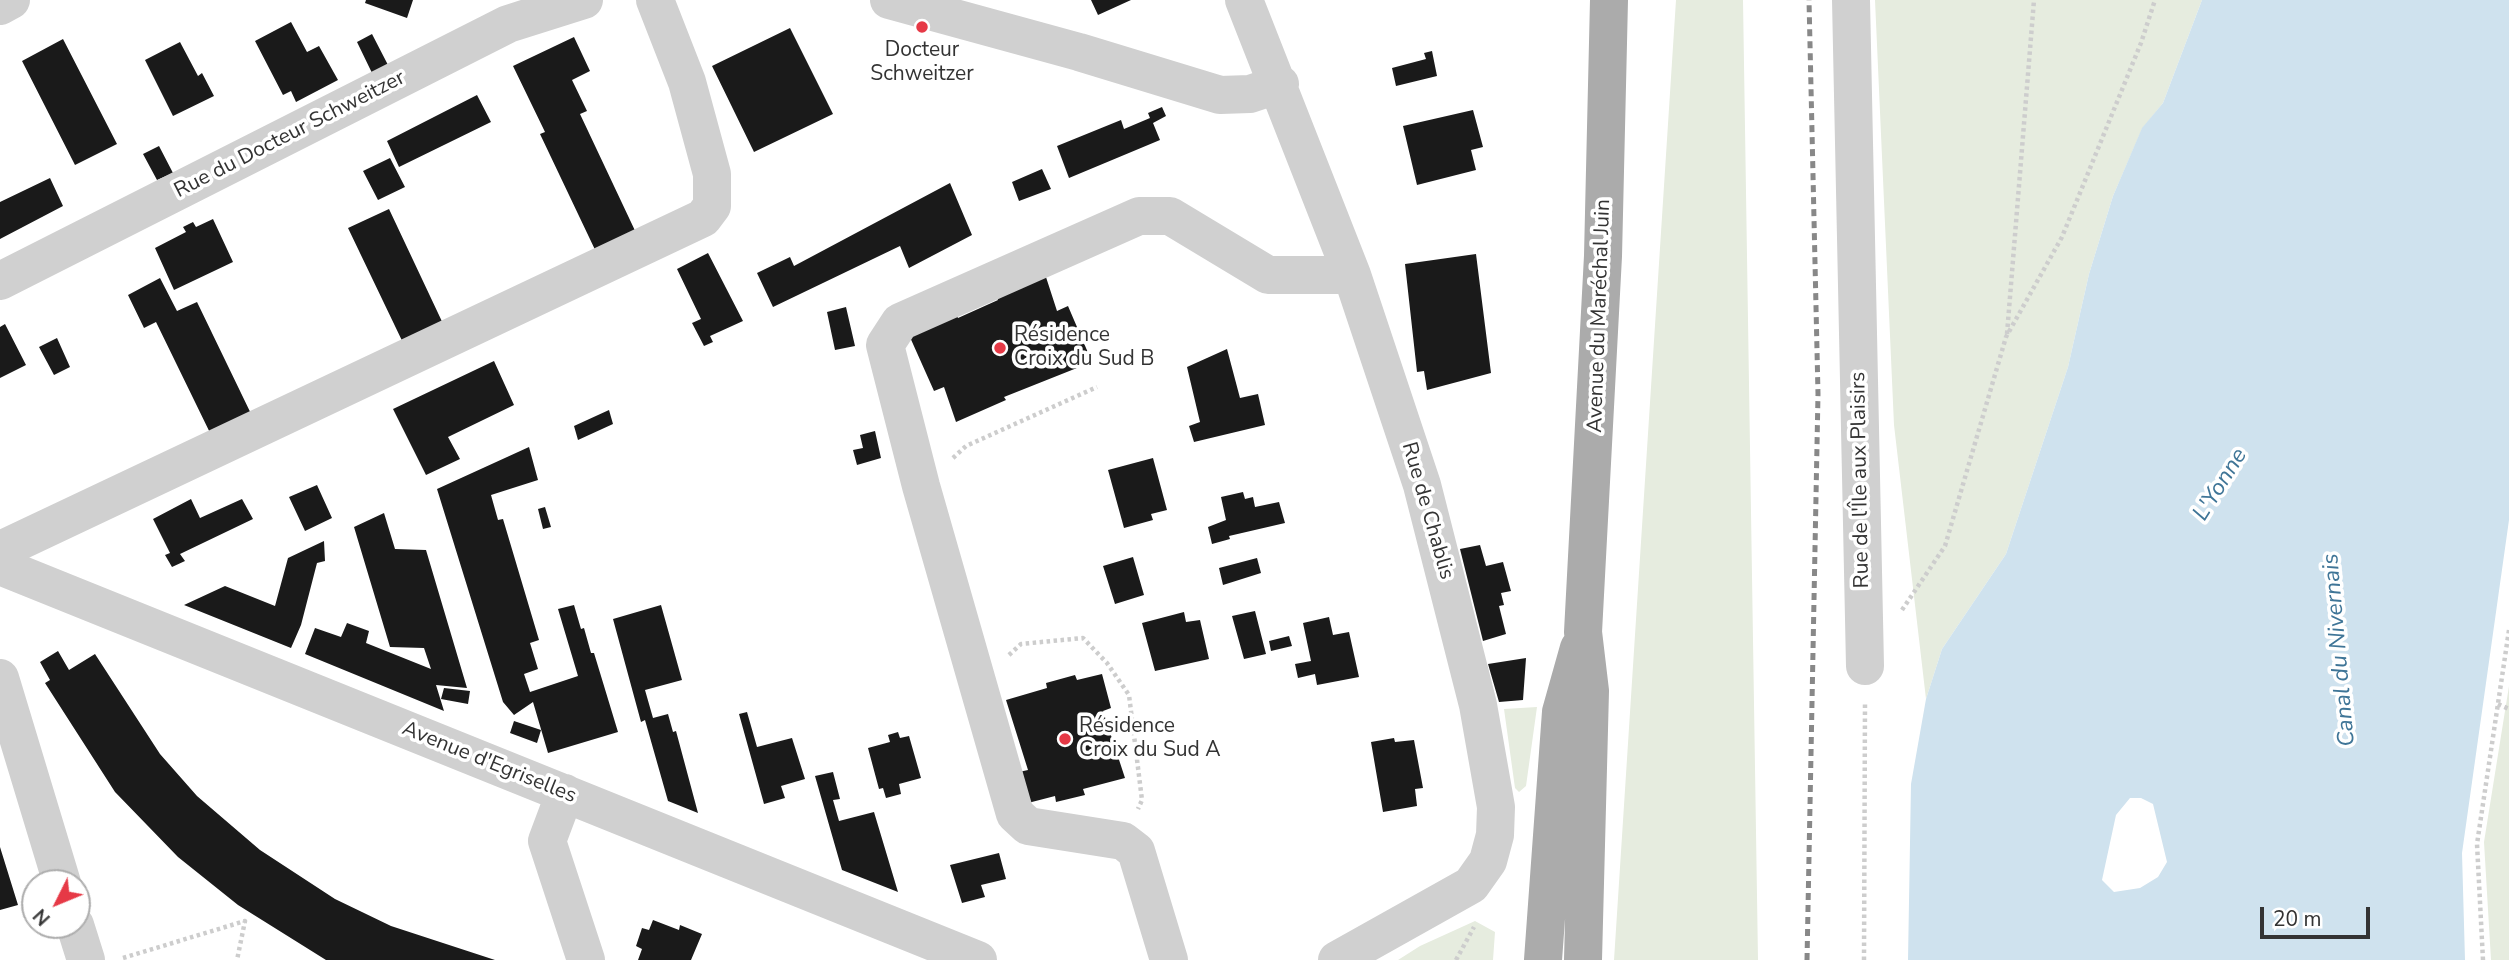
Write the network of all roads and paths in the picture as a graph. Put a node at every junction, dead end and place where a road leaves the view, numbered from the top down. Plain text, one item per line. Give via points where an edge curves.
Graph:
1 (11, 0) edge
2 (584, 0) edge
3 (655, 0) edge
4 (888, 0) edge
5 (1244, 0) edge
6 (1609, 0) edge
7 (1851, 0) edge
8 (2034, 0) edge
9 (2155, 0) edge
10 (0, 6) edge
11 (1279, 84) junction
12 (1352, 275) junction
13 (0, 281) edge
14 (2007, 337) junction
15 (1097, 387) dead end
16 (921, 486) junction
17 (0, 555) edge
18 (0, 566) edge
19 (1901, 611) dead end
20 (2509, 630) edge
21 (1583, 632) junction
22 (1865, 666) joint
23 (0, 678) edge
24 (976, 684) junction
25 (2498, 704) junction
26 (2509, 709) edge
27 (565, 793) junction
28 (1123, 841) junction
29 (58, 869) edge
30 (79, 939) edge
31 (86, 960) edge
32 (116, 960) edge
33 (237, 960) edge
34 (586, 960) edge
35 (978, 960) edge
36 (1169, 960) edge
37 (1336, 960) edge
38 (1542, 960) edge
39 (1583, 960) edge
40 (1864, 960) edge
41 (2483, 960) edge

1 - 10 street
2 - 13 street, Rue du Docteur Schweitzer via 508,24
3 - 17 street via 687,82 712,174 712,206 703,218 5,548
4 - 11 street via 1220,95 1250,94
5 - 11 street, Rue de Chablis
6 - 21 main road, Avenue du Maréchal Juin via 1602,283
7 - 22 street, Rue de l'Île aux Plaisirs
8 - 14 path
9 - 14 path via 2062,237
11 - 12 street, Rue de Chablis
12 - 16 street via 1268,275 1170,216 1139,216 900,322 885,345
12 - 37 street, Rue de Chablis via 1422,485 1478,705 1496,807 1488,861 1471,885
14 - 19 path via 1945,546
15 - 16 path via 966,446
16 - 24 street
18 - 27 street, Avenue d'Egriselles
20 - 25 path
21 - 38 main road, Avenue du Maréchal Juin via 1561,712
21 - 39 main road, Avenue du Maréchal Juin via 1590,691
22 - 40 path
23 - 29 street
24 - 28 street via 1015,814 1028,826
24 - 28 path via 1021,644 1083,638 1091,646 1129,695 1142,800
25 - 26 path
25 - 41 path via 2477,844
27 - 34 street via 547,841
27 - 35 street, Avenue d'Egriselles
28 - 36 street via 1136,851
30 - 31 street
32 - 33 path via 245,921

